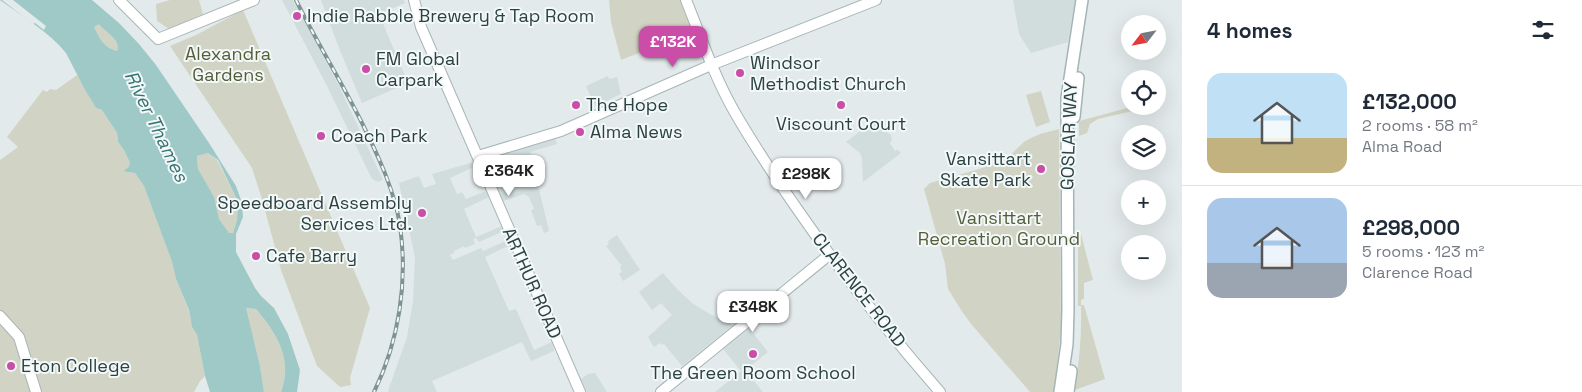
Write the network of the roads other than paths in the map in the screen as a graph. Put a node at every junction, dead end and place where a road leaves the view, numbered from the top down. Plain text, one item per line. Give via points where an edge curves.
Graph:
1 (119, 0) edge
2 (254, 0) edge
3 (686, 0) edge
4 (876, 0) edge
5 (1082, 0) edge
6 (1089, 0) edge
7 (417, 3) edge
8 (711, 65) junction
9 (472, 144) junction
10 (492, 152) junction
11 (478, 156) junction
12 (482, 168) junction
13 (829, 254) junction
14 (0, 316) edge
15 (36, 392) edge
16 (580, 392) edge
17 (661, 392) edge
18 (940, 392) edge
19 (1060, 392) edge
20 (1068, 392) edge

1 - 2 street via 158,39
3 - 8 street, CLARENCE ROAD
4 - 8 street
5 - 19 main road, GOSLAR WAY via 1067,98 1068,310
6 - 20 main road, GOSLAR WAY via 1075,108 1074,341
7 - 9 street, ARTHUR ROAD via 421,28
8 - 10 street via 561,132
8 - 13 street, CLARENCE ROAD via 733,110 768,168
9 - 10 street
9 - 11 street, ARTHUR ROAD
10 - 11 street
10 - 12 street
11 - 12 street, ARTHUR ROAD
12 - 16 street, ARTHUR ROAD
13 - 17 street
13 - 18 street, CLARENCE ROAD
14 - 15 street via 19,337

